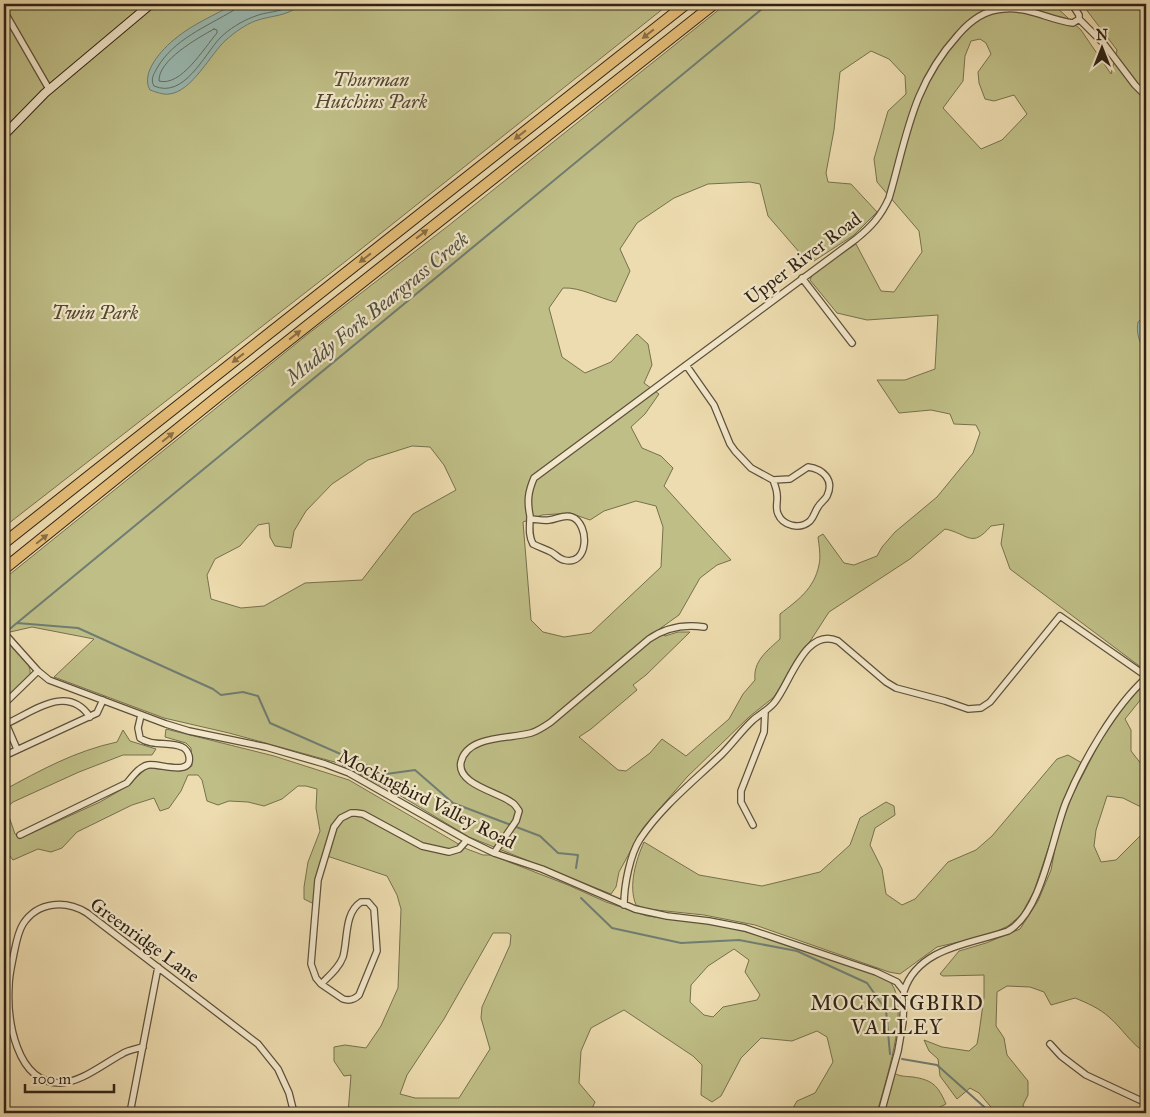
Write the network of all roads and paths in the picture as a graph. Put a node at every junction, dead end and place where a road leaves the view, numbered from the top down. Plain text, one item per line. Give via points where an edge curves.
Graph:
1 (151, 4) edge
2 (686, 4) edge
3 (714, 4) edge
4 (1072, 4) edge
5 (4, 11) edge
6 (1079, 19) junction
7 (49, 89) junction
8 (1146, 96) edge
9 (4, 135) edge
10 (802, 278) junction
11 (852, 343) dead end
12 (686, 365) junction
13 (773, 480) junction
14 (530, 518) junction
15 (4, 543) edge
16 (4, 569) edge
17 (704, 627) dead end
18 (6, 635) edge
19 (38, 672) junction
20 (1146, 677) edge
21 (103, 700) junction
22 (4, 704) edge
23 (766, 712) junction
24 (141, 715) junction
25 (90, 717) junction
26 (5, 722) edge
27 (17, 749) junction
28 (4, 756) edge
29 (752, 825) dead end
30 (20, 835) dead end
31 (467, 840) junction
32 (494, 852) junction
33 (624, 905) junction
34 (158, 967) junction
35 (321, 984) junction
36 (904, 991) junction
37 (6, 1001) edge
38 (1050, 1044) dead end
39 (143, 1047) junction
40 (1146, 1103) edge
41 (130, 1113) edge
42 (294, 1113) edge
43 (881, 1113) edge

1 - 7 street
2 -> 15 highway
16 -> 3 highway
4 - 6 street
5 - 7 street
6 - 8 street
6 - 10 street, Upper River Road via 1073,23 1027,10 1001,9 976,18 960,32 938,58 919,94 889,198 880,216 862,234
7 - 9 street
10 - 11 street
10 - 12 street, Upper River Road
12 - 13 street via 714,405 735,451 751,468
12 - 14 street, Upper River Road via 534,478 528,491
13 - 13 street via 778,497 777,513 785,523 795,526 810,520 828,495 830,486 826,475 818,468 808,467 790,479
14 - 14 street, Upper River Road via 533,544 565,560 573,560 583,551 584,538 580,523 575,519 564,516 551,520
17 - 32 street via 662,631 551,722 534,732 482,742 465,752 460,765 468,780 511,802 519,811 514,825
18 - 19 street, Mockingbird Valley Road
19 - 21 street, Mockingbird Valley Road via 49,680
19 - 22 street
20 - 23 street via 1060,616 995,698 982,708 968,709 896,688 838,641 825,638 806,649 782,693
20 - 36 street via 1114,714 1075,782 1035,898 1025,917 1008,931 937,954 918,966
21 - 24 street, Mockingbird Valley Road
21 - 25 street via 100,709
23 - 29 street via 764,732 740,797
23 - 33 street via 754,720 648,827 631,859
24 - 30 street via 140,738 145,742 181,746 188,752 189,764 186,767 147,765 127,783
24 - 31 street, Mockingbird Valley Road via 189,731 266,747 349,773
25 - 26 street via 82,708 61,699
25 - 27 street
26 - 27 street
27 - 28 street
31 - 32 street, Mockingbird Valley Road
31 - 35 street via 459,849 449,852 422,846 363,814 346,815 337,822 318,880 311,964
32 - 33 street, Mockingbird Valley Road
33 - 36 street, Mockingbird Valley Road via 650,913 730,924 768,934 876,972 897,982
34 - 37 street, Greenridge Lane via 81,909 64,904 50,906 35,912 20,930
34 - 39 street
34 - 42 street, Greenridge Lane via 258,1044 278,1068
35 - 35 street via 343,999 351,1000 359,995 377,951 372,904 361,902 351,914 339,966
36 - 43 street via 901,1039
37 - 39 street, Greenridge Lane via 21,1057 30,1070 45,1080 73,1081 124,1053
38 - 40 street via 1086,1075
39 - 41 street

